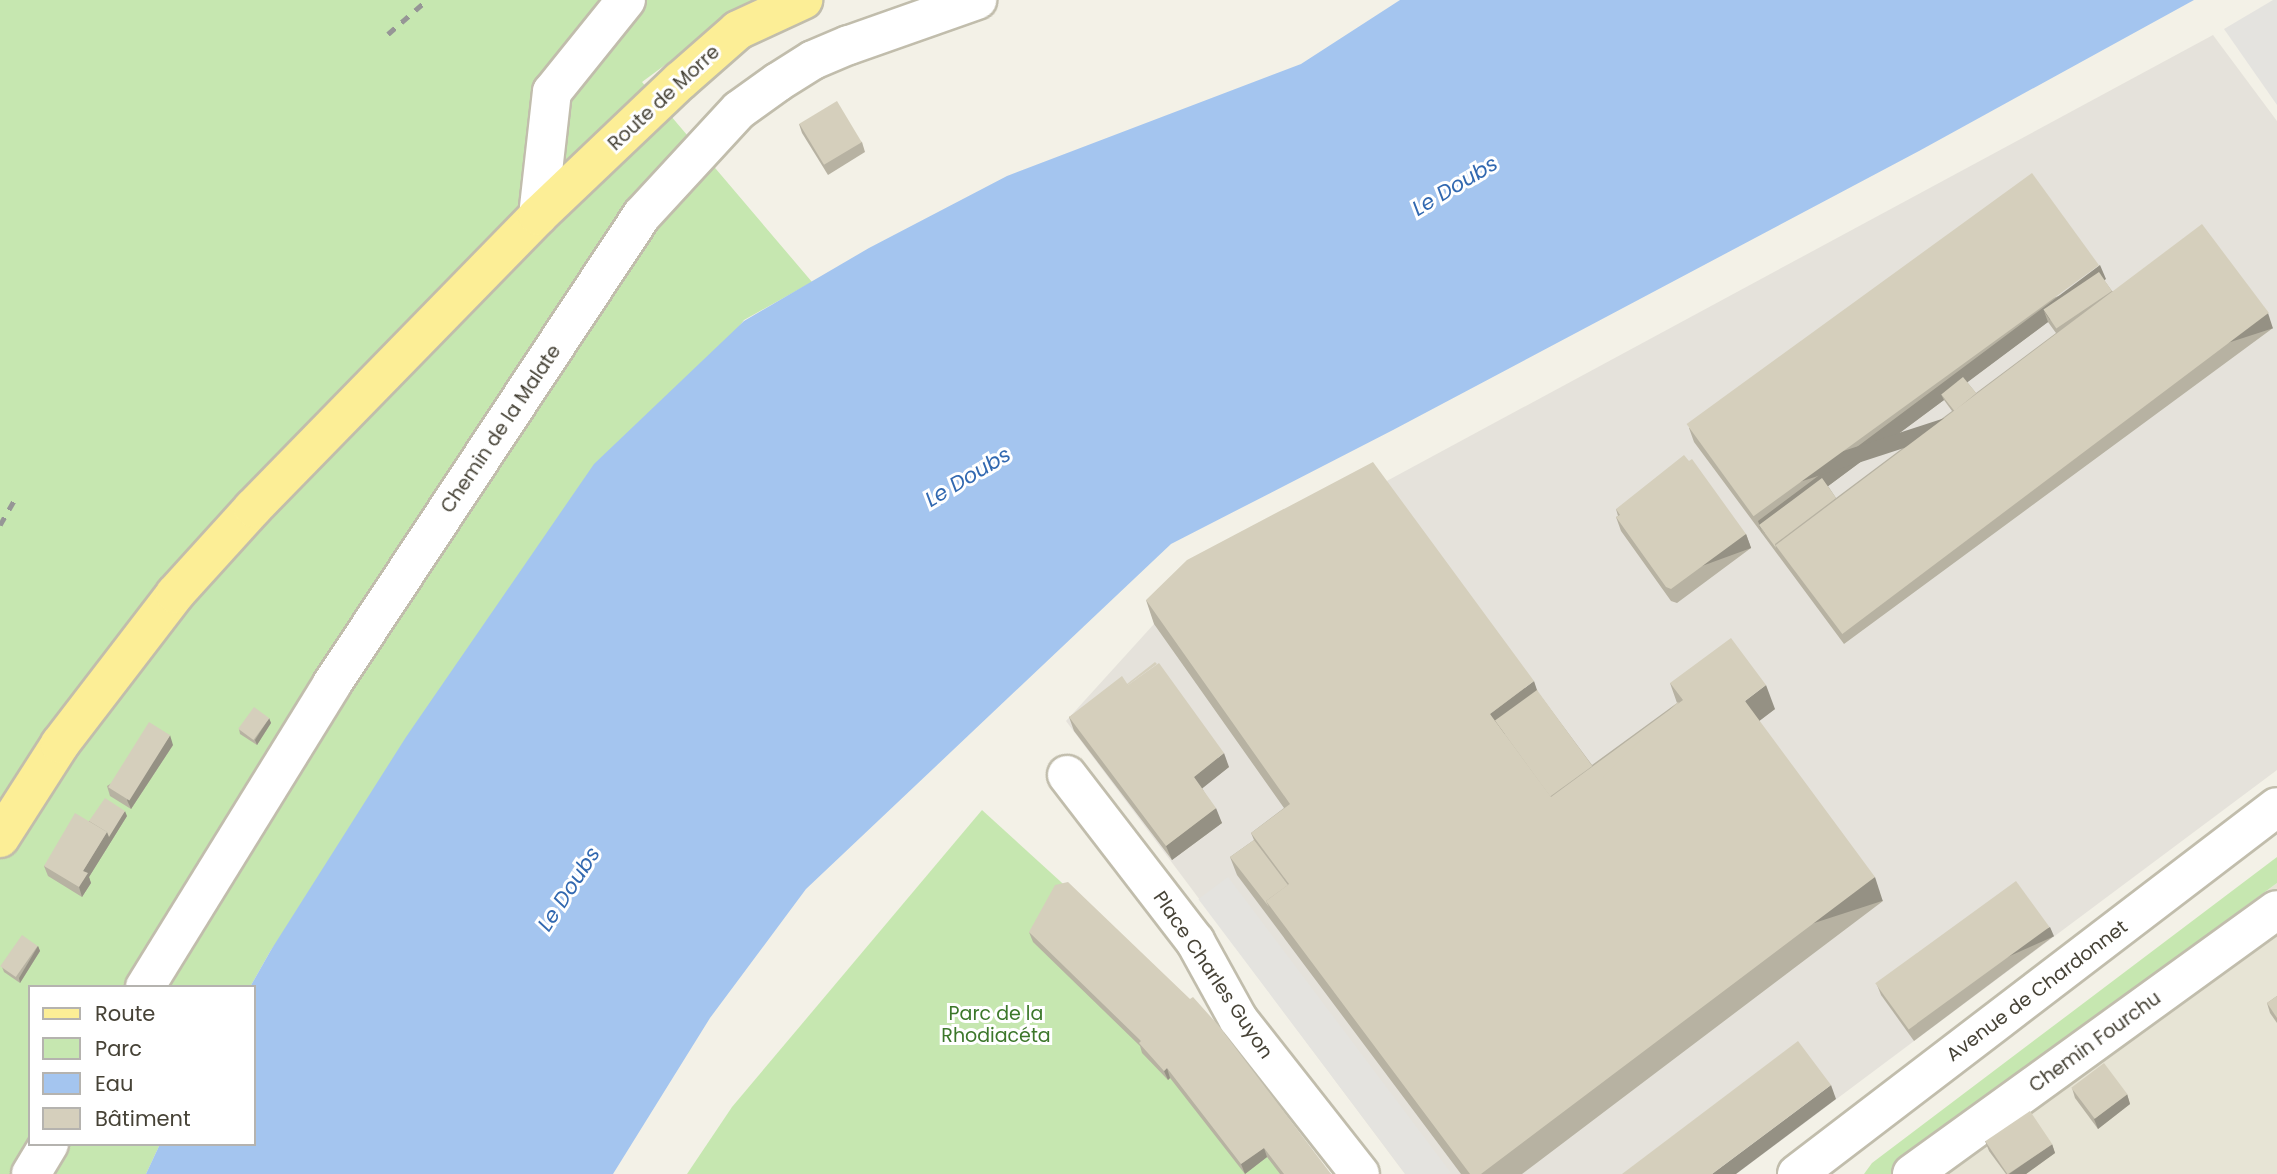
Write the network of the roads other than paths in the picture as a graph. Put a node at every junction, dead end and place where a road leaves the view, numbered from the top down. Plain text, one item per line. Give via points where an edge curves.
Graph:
1 (626, 0) edge
2 (803, 0) edge
3 (977, 0) edge
4 (538, 216) junction
5 (1068, 775) dead end
6 (2277, 807) edge
7 (0, 838) edge
8 (2277, 910) edge
9 (146, 985) edge
10 (48, 1146) edge
11 (31, 1174) edge
12 (1360, 1174) edge
13 (1797, 1174) edge
14 (1912, 1174) edge

1 - 4 street via 552,92
2 - 4 main road, Route de Morre via 738,30
3 - 9 street, Chemin de la Malate via 813,60 739,110 332,684
4 - 7 main road, Route de Morre via 175,594 60,744
5 - 12 street, Place Charles Guyon via 1195,941 1238,1019
6 - 13 street, Avenue de Chardonnet
8 - 14 street, Chemin Fourchu
10 - 11 street

